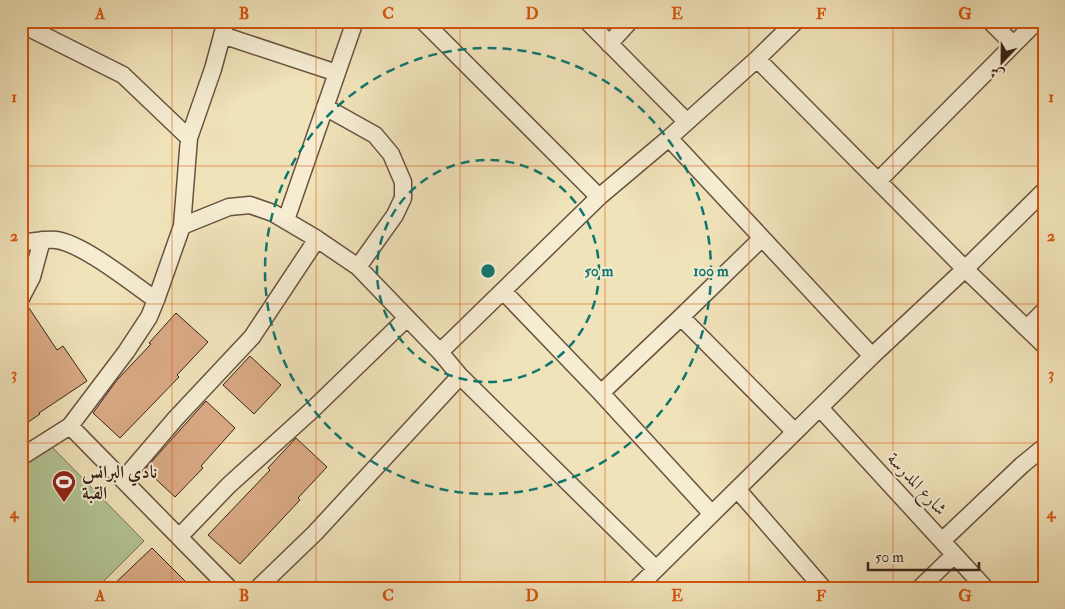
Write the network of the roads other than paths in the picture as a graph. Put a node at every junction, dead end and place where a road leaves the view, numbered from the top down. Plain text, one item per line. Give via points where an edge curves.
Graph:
1 (355, 21) edge
2 (423, 21) edge
3 (587, 21) edge
4 (630, 21) edge
5 (796, 21) edge
6 (990, 21) edge
7 (1037, 21) edge
8 (224, 28) edge
9 (24, 32) edge
10 (609, 44) junction
11 (1013, 44) junction
12 (757, 59) junction
13 (337, 73) junction
14 (325, 107) junction
15 (686, 122) junction
16 (189, 138) junction
17 (669, 138) junction
18 (878, 181) junction
19 (1044, 191) edge
20 (599, 197) junction
21 (286, 220) junction
22 (182, 226) junction
23 (762, 238) junction
24 (318, 239) junction
25 (42, 240) junction
26 (21, 242) edge
27 (358, 267) junction
28 (965, 269) junction
29 (504, 292) junction
30 (21, 298) edge
31 (156, 300) junction
32 (1044, 312) edge
33 (407, 318) junction
34 (681, 318) junction
35 (1027, 328) junction
36 (1044, 345) edge
37 (440, 352) junction
38 (872, 356) junction
39 (460, 376) junction
40 (601, 393) junction
41 (820, 408) junction
42 (70, 426) junction
43 (794, 432) junction
44 (1044, 447) edge
45 (21, 457) edge
46 (123, 480) junction
47 (737, 489) junction
48 (712, 514) junction
49 (179, 537) junction
50 (942, 540) junction
51 (954, 555) junction
52 (656, 569) junction
53 (815, 585) edge
54 (229, 588) edge
55 (258, 588) edge
56 (637, 588) edge
57 (920, 588) edge
58 (985, 588) edge

1 - 13 street
2 - 20 street
3 - 10 street
4 - 10 street
5 - 12 street
6 - 11 street
7 - 11 street
8 - 13 street
8 - 16 street
9 - 16 street via 123,75
10 - 15 street
11 - 18 street
12 - 15 street
12 - 18 street
13 - 14 street
14 - 21 street
14 - 27 street via 375,135 391,154 403,182 404,198 395,215
15 - 17 street
16 - 22 street
17 - 20 street
17 - 23 street
18 - 28 street
19 - 28 street
20 - 29 street
21 - 22 street via 250,206 229,207
21 - 24 street
22 - 31 street
23 - 34 street
23 - 38 street
24 - 27 street
24 - 46 street via 252,337
25 - 26 street
25 - 30 street via 32,278
25 - 31 street via 72,245
27 - 33 street
28 - 35 street
28 - 38 street
29 - 37 street
29 - 40 street
31 - 42 street via 126,352
32 - 35 street
33 - 37 street
33 - 49 street via 229,485
34 - 40 street
34 - 43 street
35 - 36 street
37 - 39 street
38 - 41 street
39 - 52 street
39 - 55 street via 315,533
40 - 48 street
41 - 43 street
41 - 50 street, شارع المدرسة
42 - 45 street
42 - 46 street
43 - 47 street
44 - 50 street
46 - 49 street
47 - 48 street
47 - 53 street
48 - 52 street
49 - 54 street
50 - 51 street, شارع المدرسة
51 - 57 street
51 - 58 street, شارع المدرسة
52 - 56 street

